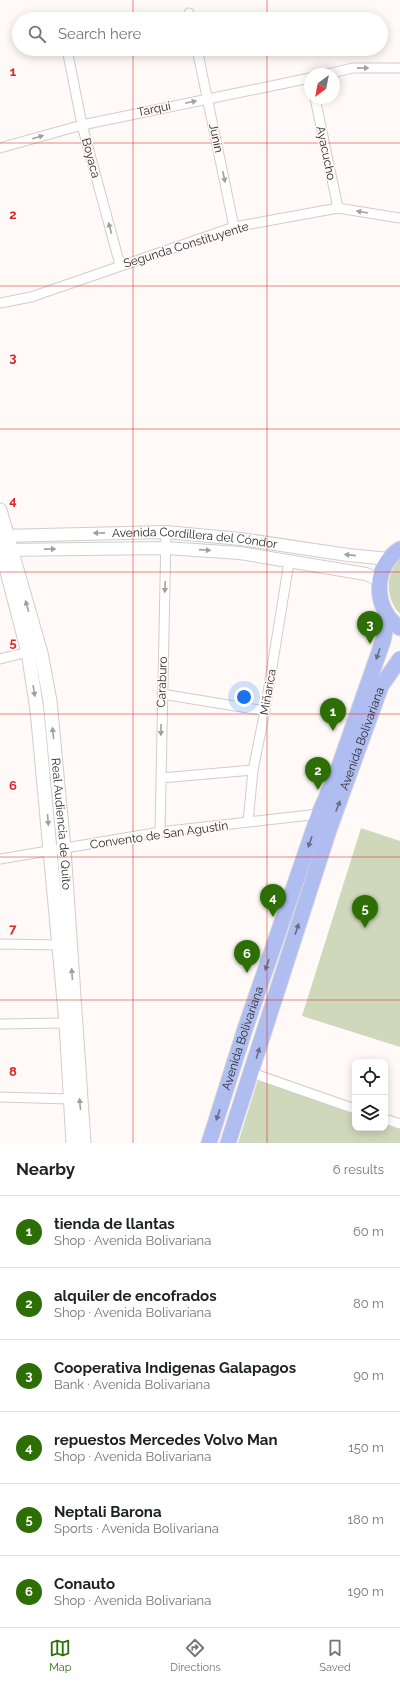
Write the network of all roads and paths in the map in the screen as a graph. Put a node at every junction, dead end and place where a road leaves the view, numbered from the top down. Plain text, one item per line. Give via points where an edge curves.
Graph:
1 (68, 56) edge
2 (198, 56) edge
3 (400, 68) edge
4 (340, 71) edge
5 (304, 79) edge
6 (207, 98) junction
7 (316, 104) edge
8 (82, 125) junction
9 (0, 148) edge
10 (338, 208) junction
11 (400, 218) edge
12 (234, 227) junction
13 (120, 265) junction
14 (0, 303) edge
15 (0, 510) edge
16 (166, 532) junction
17 (79, 534) junction
18 (3, 544) edge
19 (80, 548) junction
20 (166, 548) junction
21 (395, 554) edge
22 (289, 562) junction
23 (379, 580) junction
24 (388, 617) junction
25 (400, 628) edge
26 (28, 652) junction
27 (0, 659) edge
28 (400, 659) edge
29 (162, 694) junction
30 (265, 711) junction
31 (253, 770) junction
32 (160, 778) junction
33 (319, 814) junction
34 (248, 822) junction
35 (160, 832) junction
36 (57, 851) junction
37 (0, 859) edge
38 (0, 944) edge
39 (60, 945) junction
40 (66, 1023) junction
41 (0, 1024) edge
42 (252, 1073) junction
43 (0, 1097) edge
44 (70, 1099) junction
45 (352, 1108) edge
46 (388, 1120) edge
47 (400, 1124) edge
48 (73, 1143) edge
49 (84, 1143) edge
50 (209, 1143) edge
51 (228, 1143) edge

1 - 8 street, Boyaca
2 - 6 street, Junín
4 -> 3 street via 353,68
5 - 6 street, Tarqui
8 -> 6 street, Tarqui
6 -> 12 street, Junín
7 - 10 street, Ayacucho
9 -> 8 street, Tarqui
13 -> 8 street, Boyaca
11 -> 10 street, Segunda Constituyente
10 - 12 street, Segunda Constituyente
12 - 13 street, Segunda Constituyente
13 - 14 street, Segunda Constituyente via 31,297
15 - 18 main road, Real Audiencia de Quito
16 -> 17 street, Avenida Cordillera del Cóndor
16 - 20 street, Caraburo
21 -> 16 street, Avenida Cordillera del Cóndor via 348,555 241,539
17 - 18 street, Avenida Cordillera del Cóndor
17 - 19 street
18 -> 19 street, Avenida Cordillera del Cóndor
18 - 26 main road, Real Audiencia de Quito
36 -> 18 main road, Real Audiencia de Quito via 50,701 41,653
19 - 20 street, Avenida Cordillera del Cóndor
20 -> 22 street, Avenida Cordillera del Cóndor via 240,553
20 -> 29 street, Caraburo
21 - 23 main road via 383,569
22 - 23 street, Avenida Cordillera del Cóndor via 366,574
22 - 30 street, Miñarica
23 - 24 main road via 380,599
24 - 25 main road
24 -> 33 main road, Avenida Bolivariana via 383,641 339,768
26 - 27 street
26 -> 36 main road, Real Audiencia de Quito
42 -> 28 main road, Avenida Bolivariana via 330,827 381,686
29 - 30 street
29 -> 32 street, Caraburo
30 - 31 street, Miñarica
31 - 32 street
31 - 34 street, Miñarica
32 - 35 street, Caraburo
33 - 34 street, Convento de San Agustín
33 -> 50 main road, Avenida Bolivariana
34 - 35 street, Convento de San Agustín
35 - 36 street, Convento de San Agustín
36 - 37 street, Convento de San Agustín
36 - 39 main road, Real Audiencia de Quito
49 -> 36 main road, Real Audiencia de Quito
38 - 39 street
39 - 40 main road, Real Audiencia de Quito
40 - 41 street
40 - 44 main road, Real Audiencia de Quito
42 - 45 street
42 - 51 main road, Avenida Bolivariana
43 - 44 street
44 - 48 main road, Real Audiencia de Quito
46 - 47 street

